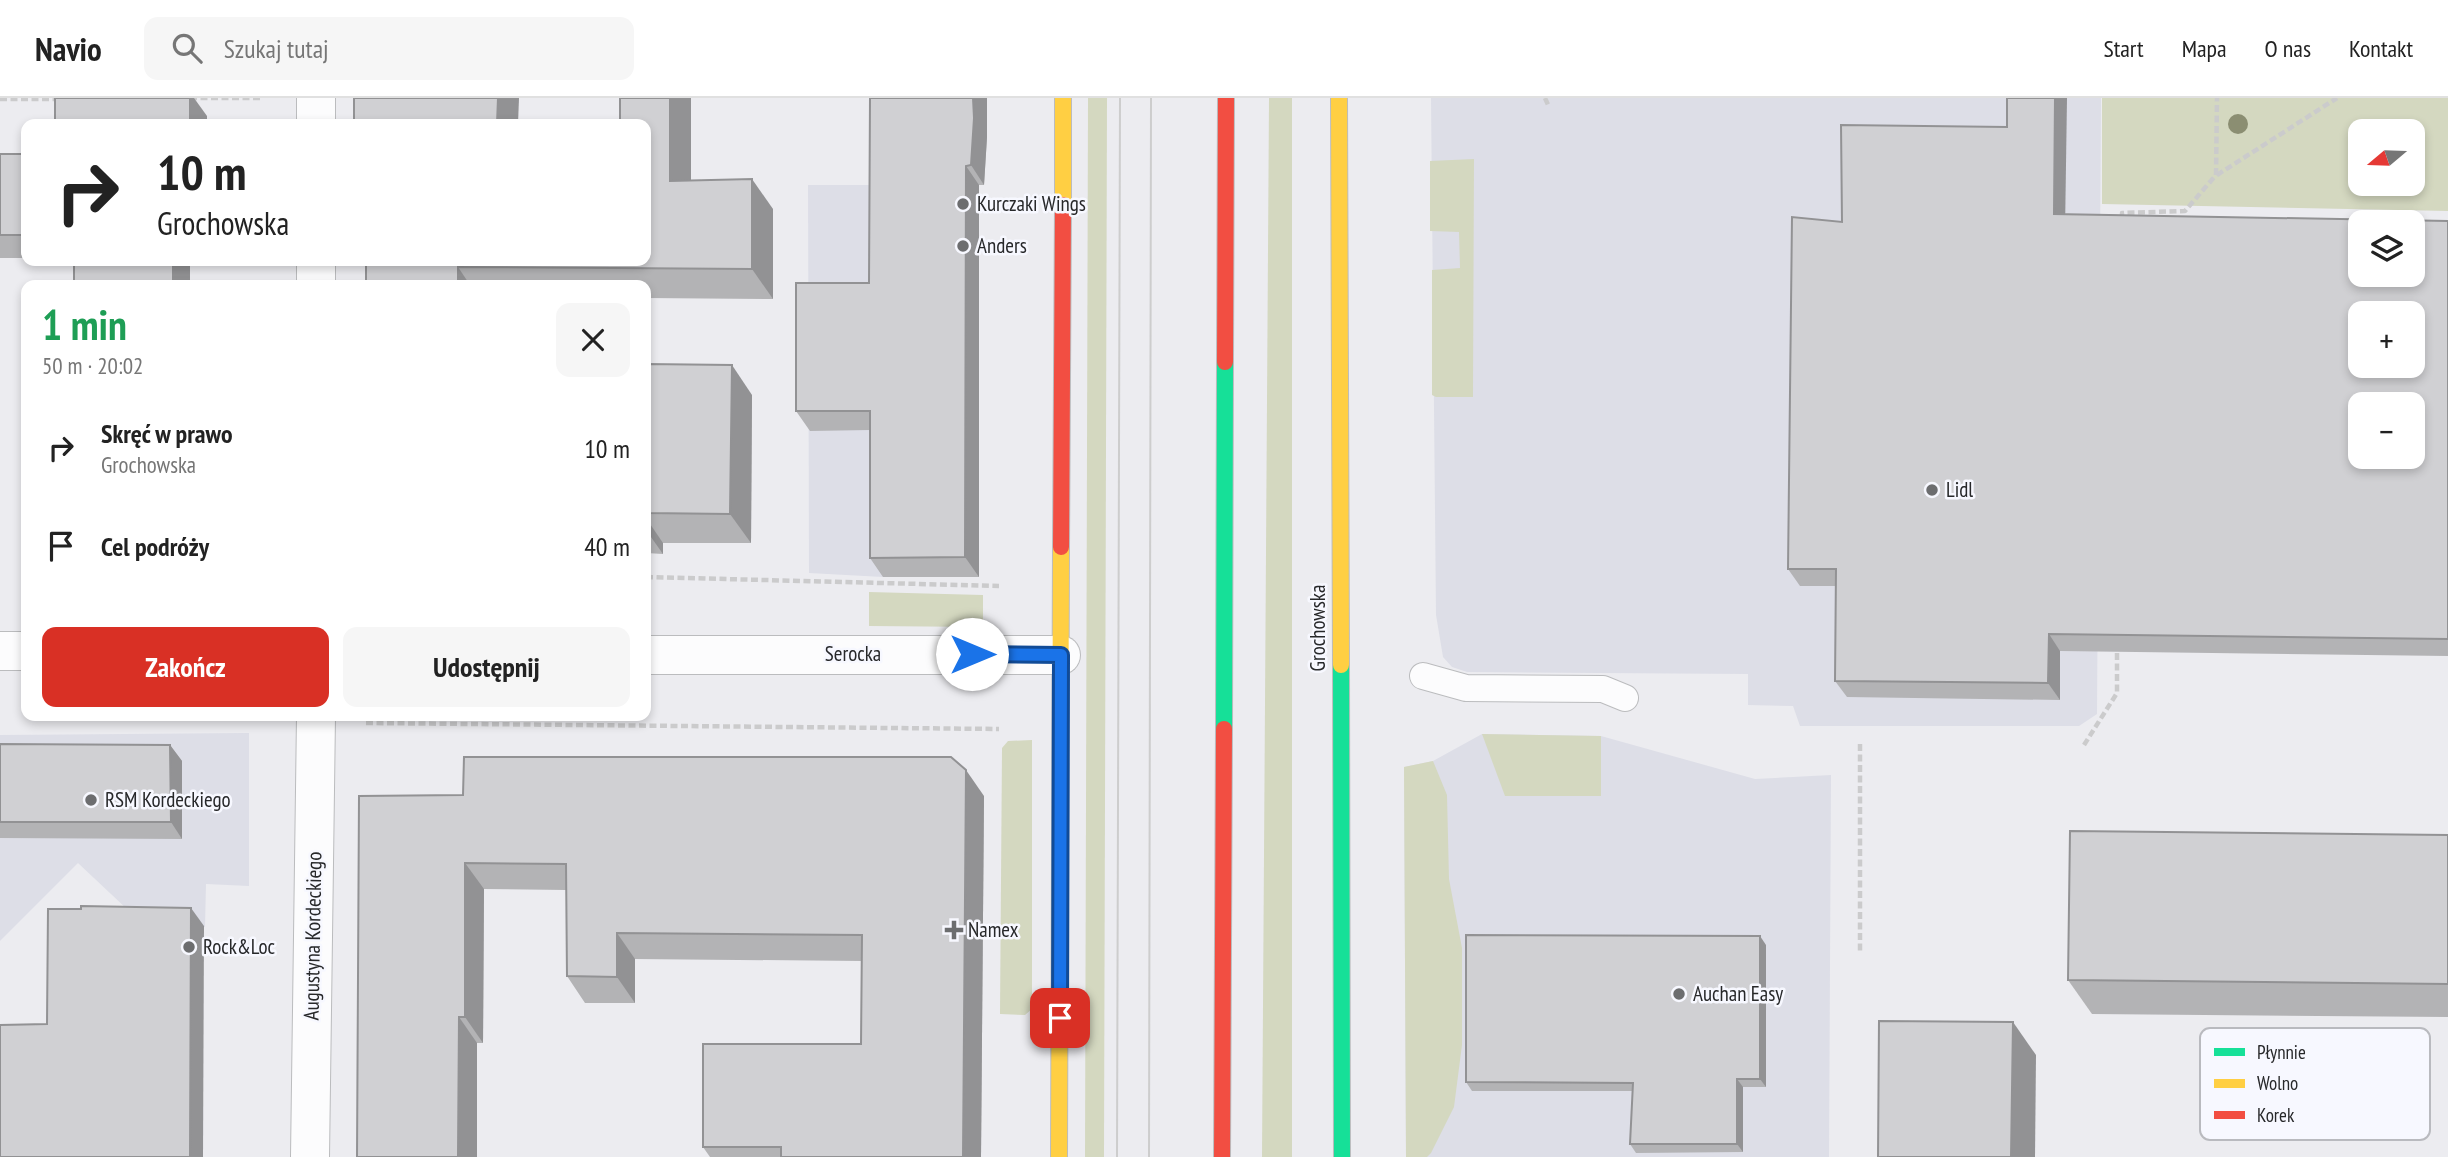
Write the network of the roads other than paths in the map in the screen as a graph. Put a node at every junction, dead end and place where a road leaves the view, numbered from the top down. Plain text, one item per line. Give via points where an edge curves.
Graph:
1 (316, 98) edge
2 (1063, 98) edge
3 (1226, 98) edge
4 (1339, 98) edge
5 (316, 119) edge
6 (0, 651) edge
7 (21, 651) edge
8 (651, 655) edge
9 (1061, 655) junction
10 (1423, 676) dead end
11 (1625, 698) dead end
12 (316, 721) edge
13 (310, 1157) edge
14 (1059, 1157) edge
15 (1222, 1157) edge
16 (1342, 1157) edge

1 - 5 street
2 - 9 main road
3 - 15 main road
4 - 16 main road, Grochowska
6 - 7 street
8 - 9 street, Serocka
9 - 14 main road
10 - 11 lane via 1466,688 1602,689
12 - 13 street, Augustyna Kordeckiego

